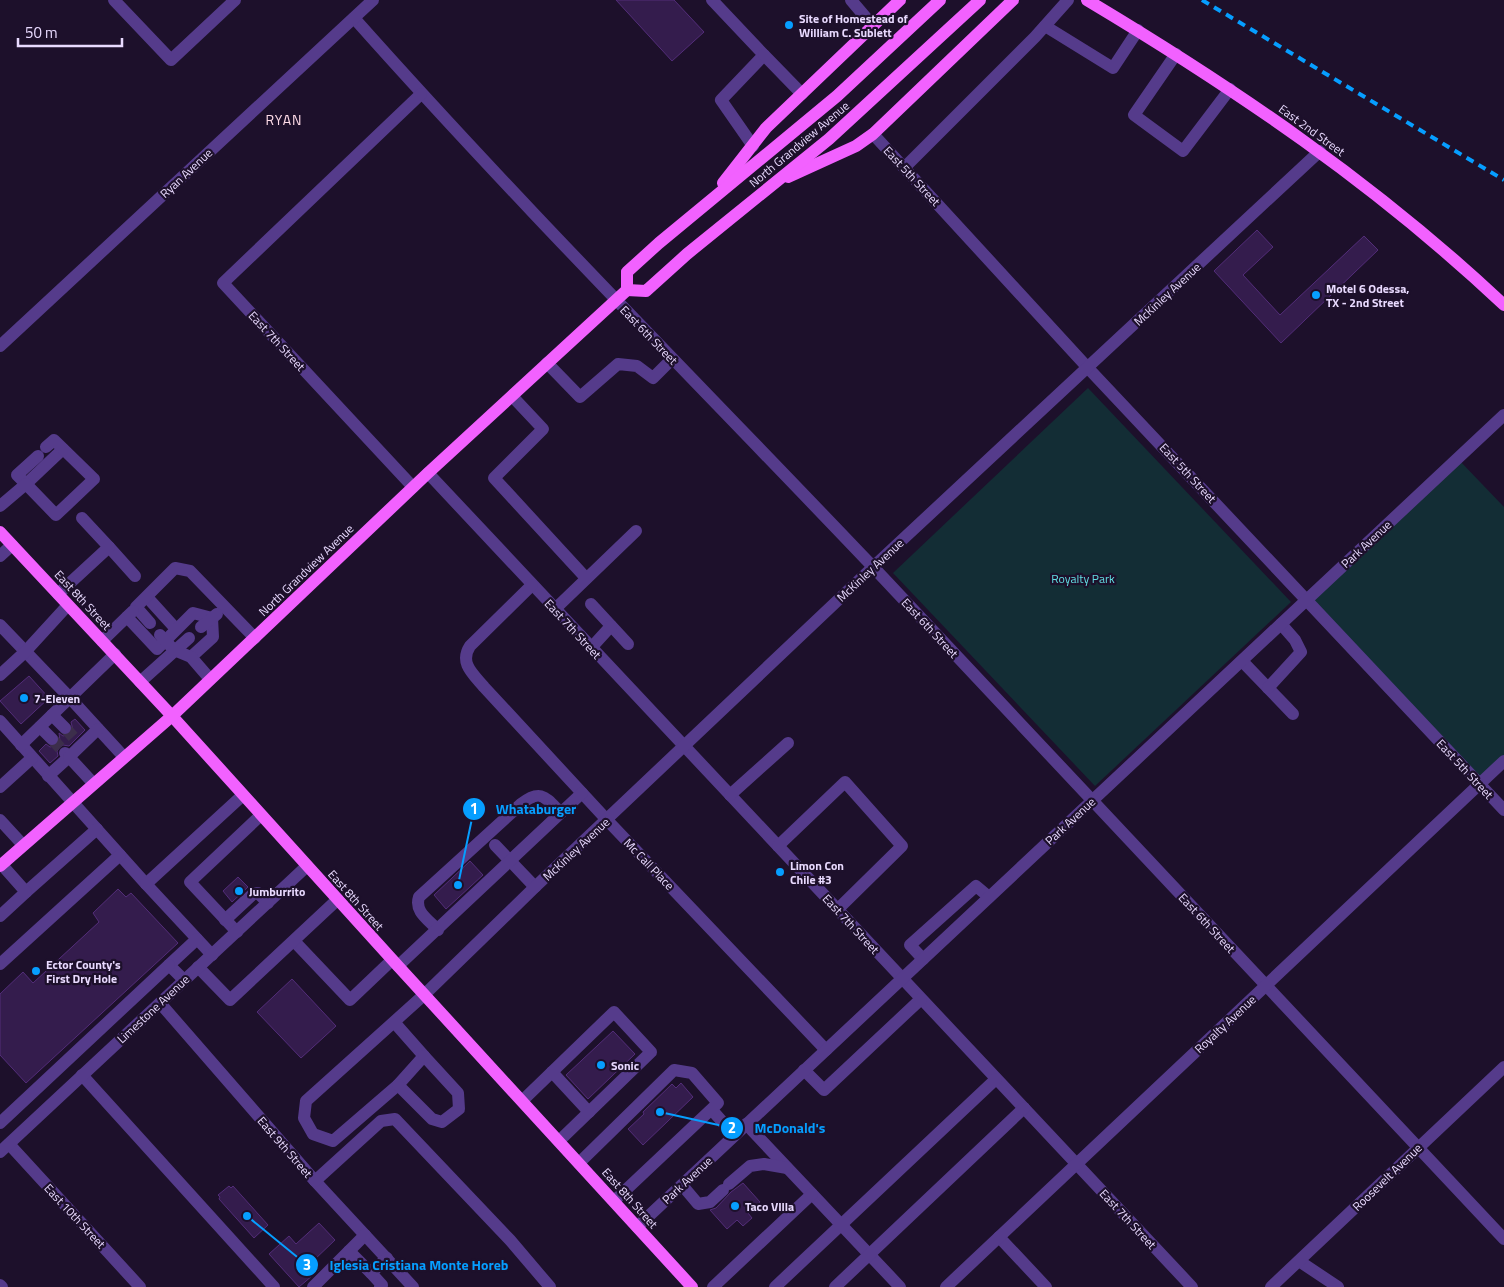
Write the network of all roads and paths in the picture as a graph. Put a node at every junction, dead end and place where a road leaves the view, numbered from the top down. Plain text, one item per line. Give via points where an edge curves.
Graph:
1 (114, 0) edge
2 (235, 0) edge
3 (373, 0) edge
4 (851, 0) edge
5 (900, 0) edge
6 (940, 0) edge
7 (980, 0) edge
8 (1012, 0) edge
9 (1068, 0) edge
10 (1087, 0) edge
11 (716, 1) edge
12 (354, 18) junction
13 (873, 26) junction
14 (1045, 26) junction
15 (1138, 30) junction
16 (1176, 54) junction
17 (764, 55) junction
18 (1230, 89) junction
19 (421, 94) junction
20 (802, 94) junction
21 (873, 134) junction
22 (752, 146) junction
23 (1320, 151) junction
24 (904, 168) junction
25 (770, 186) junction
26 (708, 202) junction
27 (626, 290) junction
28 (615, 300) junction
29 (1504, 305) edge
30 (0, 346) edge
31 (672, 359) junction
32 (547, 363) junction
33 (1088, 368) junction
34 (512, 396) junction
35 (1504, 415) edge
36 (66, 451) junction
37 (428, 472) junction
38 (26, 484) junction
39 (413, 487) junction
40 (0, 506) edge
41 (82, 518) dead end
42 (636, 531) dead end
43 (0, 532) edge
44 (12, 545) junction
45 (108, 547) junction
46 (0, 556) edge
47 (873, 567) junction
48 (135, 576) dead end
49 (586, 578) junction
50 (532, 586) junction
51 (58, 594) junction
52 (147, 597) junction
53 (1307, 600) junction
54 (591, 604) dead end
55 (68, 605) junction
56 (136, 607) junction
57 (224, 607) junction
58 (555, 609) junction
59 (127, 616) junction
60 (212, 618) junction
61 (150, 623) dead end
62 (1281, 624) junction
63 (0, 625) edge
64 (611, 626) junction
65 (201, 627) dead end
66 (176, 629) junction
67 (162, 638) junction
68 (189, 638) dead end
69 (255, 638) junction
70 (102, 641) junction
71 (628, 644) dead end
72 (591, 648) junction
73 (174, 650) junction
74 (25, 652) junction
75 (115, 654) junction
76 (190, 657) junction
77 (1242, 660) junction
78 (0, 675) edge
79 (210, 679) junction
80 (140, 682) junction
81 (1268, 688) junction
82 (70, 698) junction
83 (1293, 714) dead end
84 (52, 715) junction
85 (172, 716) junction
86 (2, 726) edge
87 (40, 727) junction
88 (65, 728) tunnel mouth
89 (98, 728) junction
90 (52, 739) tunnel mouth
91 (788, 743) dead end
92 (21, 745) junction
93 (684, 746) junction
94 (67, 755) junction
95 (32, 758) junction
96 (124, 758) junction
97 (1504, 761) edge
98 (48, 776) junction
99 (93, 784) junction
100 (1480, 784) junction
101 (0, 787) edge
102 (582, 793) junction
103 (243, 794) junction
104 (730, 795) junction
105 (1092, 800) junction
106 (72, 802) junction
107 (1504, 810) edge
108 (561, 814) junction
109 (261, 815) junction
110 (0, 820) edge
111 (607, 820) junction
112 (97, 829) junction
113 (495, 845) dead end
114 (23, 846) junction
115 (778, 846) junction
116 (120, 855) junction
117 (510, 862) junction
118 (1, 865) edge
119 (307, 866) junction
120 (146, 884) junction
121 (535, 887) junction
122 (26, 892) junction
123 (989, 898) junction
124 (337, 900) junction
125 (268, 903) junction
126 (838, 909) junction
127 (0, 916) edge
128 (225, 920) junction
129 (438, 930) junction
130 (237, 932) junction
131 (197, 939) junction
132 (294, 941) junction
133 (212, 955) junction
134 (923, 959) junction
135 (395, 963) junction
136 (0, 964) edge
137 (169, 965) junction
138 (198, 967) junction
139 (902, 978) junction
140 (184, 980) junction
141 (1266, 986) junction
142 (140, 992) junction
143 (425, 994) junction
144 (921, 999) junction
145 (157, 1005) junction
146 (394, 1022) junction
147 (106, 1024) junction
148 (122, 1039) junction
149 (78, 1050) junction
150 (826, 1050) junction
151 (420, 1060) junction
152 (93, 1066) junction
153 (1504, 1068) edge
154 (804, 1070) junction
155 (552, 1072) junction
156 (82, 1075) junction
157 (996, 1078) junction
158 (398, 1085) junction
159 (522, 1101) junction
160 (1024, 1108) junction
161 (712, 1110) junction
162 (589, 1112) junction
163 (356, 1121) junction
164 (0, 1122) edge
165 (746, 1124) junction
166 (734, 1135) junction
167 (559, 1141) junction
168 (4, 1148) edge
169 (1418, 1148) junction
170 (579, 1163) junction
171 (1076, 1164) junction
172 (787, 1168) junction
173 (315, 1181) junction
174 (682, 1185) junction
175 (812, 1194) junction
176 (614, 1202) junction
177 (841, 1225) junction
178 (637, 1226) junction
179 (366, 1235) junction
180 (999, 1237) junction
181 (1504, 1240) edge
182 (350, 1251) junction
183 (869, 1254) junction
184 (387, 1258) junction
185 (1299, 1261) junction
186 (371, 1273) junction
187 (140, 1287) edge
188 (274, 1287) edge
189 (314, 1287) edge
190 (380, 1287) edge
191 (413, 1287) edge
192 (550, 1287) edge
193 (692, 1287) edge
194 (713, 1287) edge
195 (774, 1287) edge
196 (835, 1287) edge
197 (899, 1287) edge
198 (946, 1287) edge
199 (1046, 1287) edge
200 (1192, 1287) edge
201 (1271, 1287) edge
202 (1338, 1287) edge

1 - 2 street via 172,60
3 - 12 street, Ryan Avenue
4 - 13 street
5 - 13 main road
6 - 26 main road, North Grandview Avenue via 838,96
7 - 25 main road, North Grandview Avenue via 835,133
8 - 21 main road
9 - 14 street
10 - 15 main road, East 2nd Street
11 - 17 street
12 - 19 street, East 6th Street
12 - 30 street, Ryan Avenue
13 - 20 main road
14 - 15 street via 1113,68
14 - 24 street
15 - 16 main road, East 2nd Street
16 - 18 main road, East 2nd Street
16 - 18 street via 1134,115 1183,152
17 - 20 street
17 - 22 street via 721,100
18 - 23 main road, East 2nd Street
19 - 28 street, East 6th Street
19 - 39 street, East 7th Street via 223,283
20 - 22 main road
21 - 24 street, East 5th Street
21 - 25 main road via 856,146
22 - 26 main road
23 - 29 main road, East 2nd Street via 1379,196
23 - 33 street, McKinley Avenue
24 - 33 street, East 5th Street
25 - 27 main road, North Grandview Avenue via 646,290
26 - 27 main road, North Grandview Avenue via 628,272
27 - 28 main road, North Grandview Avenue
28 - 31 street, East 6th Street
28 - 32 main road, North Grandview Avenue
31 - 32 street via 653,378 637,366 618,364 580,397
31 - 47 street, East 6th Street
32 - 34 main road, North Grandview Avenue
33 - 47 street, McKinley Avenue
33 - 53 street, East 5th Street
34 - 37 main road, North Grandview Avenue
34 - 49 street via 543,429 494,478
35 - 53 street, Park Avenue
36 - 38 street
36 - 38 street via 54,440 17,475
36 - 38 street via 94,479 59,511
37 - 39 main road, North Grandview Avenue
37 - 50 street, East 7th Street
38 - 40 street
39 - 69 main road, North Grandview Avenue
41 - 45 street
42 - 49 street
43 - 44 main road, East 8th Street
44 - 46 street
44 - 51 main road, East 8th Street
45 - 48 street
45 - 51 street
47 - 93 street, McKinley Avenue
47 - 105 street, East 6th Street
49 - 58 street
50 - 58 street, East 7th Street
50 - 102 street, Mc Call Place via 470,646 465,660 484,687
51 - 55 main road, East 8th Street
52 - 56 street
52 - 57 street via 175,568 190,570
52 - 66 street
53 - 62 street, Park Avenue
53 - 100 street, East 5th Street
54 - 64 street
55 - 70 main road, East 8th Street
55 - 74 street
56 - 59 street
56 - 61 street
57 - 60 street
57 - 69 street
58 - 72 street, East 7th Street
59 - 67 street via 157,649
59 - 70 street
60 - 65 street
60 - 66 street via 193,613
60 - 76 street via 213,637
62 - 77 street, Park Avenue
62 - 81 street via 1301,652
63 - 74 street
64 - 71 street
64 - 72 street
66 - 67 street
67 - 73 street
68 - 73 street
69 - 79 main road, North Grandview Avenue
70 - 75 main road, East 8th Street
72 - 93 street, East 7th Street
73 - 76 street
73 - 80 street
74 - 78 street
74 - 82 street
75 - 80 main road, East 8th Street
75 - 82 street
76 - 79 street
77 - 81 street
77 - 105 street, Park Avenue
79 - 85 main road, North Grandview Avenue
80 - 85 main road, East 8th Street
81 - 83 street
82 - 84 street
82 - 89 street
84 - 87 street
84 - 88 street
85 - 96 main road, North Grandview Avenue
85 - 103 main road, East 8th Street
86 - 92 street
87 - 90 street
87 - 92 street
89 - 94 street
89 - 96 street
91 - 104 street
92 - 95 street
93 - 104 street, East 7th Street
93 - 111 street, McKinley Avenue
94 - 98 street
94 - 99 street
95 - 98 street
95 - 101 street
96 - 99 main road, North Grandview Avenue
97 - 100 street, Royalty Avenue
98 - 106 street
99 - 106 main road, North Grandview Avenue
100 - 107 street, East 5th Street
100 - 141 street, Royalty Avenue
102 - 108 street
102 - 111 street, Mc Call Place
103 - 109 main road, East 8th Street
103 - 120 street
104 - 115 street, East 7th Street
105 - 123 street, Park Avenue
105 - 141 street, East 6th Street
106 - 112 street
106 - 114 main road, North Grandview Avenue
108 - 117 street
108 - 129 street via 546,798 532,796 419,897 418,910
109 - 119 main road, East 8th Street
109 - 128 street via 190,882
110 - 114 street
111 - 121 street, McKinley Avenue
111 - 150 street, Mc Call Place
112 - 116 street
112 - 122 street
113 - 117 street
114 - 118 main road, North Grandview Avenue
115 - 126 street, East 7th Street
115 - 126 street via 845,782 902,846
116 - 120 street
116 - 136 street
117 - 121 street
117 - 129 street
118 - 122 street
119 - 124 main road, East 8th Street
119 - 125 street, Limestone Avenue
120 - 131 street
121 - 143 street, McKinley Avenue
122 - 127 street
123 - 134 street, Park Avenue
123 - 134 street via 976,886 910,946
124 - 132 street
124 - 135 main road, East 8th Street
125 - 128 street via 258,893 253,894
125 - 130 street, Limestone Avenue
126 - 139 street, East 7th Street
128 - 130 street
129 - 135 street
130 - 133 street, Limestone Avenue
131 - 133 street
131 - 137 street
132 - 135 street via 350,1000
132 - 138 street via 230,1000
133 - 138 street, Limestone Avenue
134 - 139 street, Park Avenue
135 - 143 main road, East 8th Street
137 - 140 street
137 - 142 street
138 - 140 street, Limestone Avenue
139 - 144 street, East 7th Street
139 - 150 street, Park Avenue
140 - 145 street, Limestone Avenue
141 - 169 street, East 6th Street
141 - 171 street, Royalty Avenue
142 - 145 street, East 9th Street
142 - 147 street
143 - 146 street, McKinley Avenue
143 - 159 main road, East 8th Street
144 - 154 street via 824,1090
144 - 157 street, East 7th Street
145 - 148 street, Limestone Avenue
145 - 173 street, East 9th Street
146 - 151 street
146 - 163 street, McKinley Avenue via 306,1101 304,1118 313,1134 333,1141
147 - 148 street
147 - 149 street
148 - 152 street, Limestone Avenue
149 - 152 street
149 - 164 street
150 - 154 street, Park Avenue
151 - 158 street
151 - 158 street via 458,1093 459,1108 442,1122 432,1119
151 - 163 street via 409,1065 362,1109
152 - 156 street, Limestone Avenue
153 - 169 street, Roosevelt Avenue
154 - 165 street, Park Avenue
155 - 159 street
155 - 162 street
155 - 162 street via 614,1012 651,1052
156 - 168 street, Limestone Avenue
156 - 188 street
157 - 160 street, East 7th Street
157 - 177 street
158 - 163 street
159 - 167 main road, East 8th Street
160 - 171 street, East 7th Street
160 - 183 street
161 - 166 street
161 - 170 street via 718,1103 692,1073 674,1070
161 - 176 street
162 - 167 street
165 - 166 street, Park Avenue
165 - 172 street
166 - 174 street, Park Avenue
167 - 170 main road, East 8th Street
168 - 187 street, East 10th Street
169 - 181 street, East 6th Street
169 - 185 street, Roosevelt Avenue
170 - 176 main road, East 8th Street
171 - 180 street, Royalty Avenue
171 - 200 street, East 7th Street
172 - 174 street via 764,1164 750,1166 710,1202 698,1204
172 - 175 street
173 - 179 street, East 9th Street
173 - 192 street via 381,1121 396,1119
174 - 178 street, Park Avenue
175 - 177 street
175 - 194 street
176 - 178 main road, East 8th Street
177 - 183 street
177 - 195 street
178 - 193 main road, East 8th Street
179 - 182 street
179 - 184 street, East 9th Street
180 - 198 street, Royalty Avenue
180 - 199 street
182 - 186 street
182 - 189 street
183 - 196 street
183 - 197 street
184 - 186 street
184 - 191 street, East 9th Street
185 - 201 street, Roosevelt Avenue
185 - 202 street
186 - 190 street via 382,1285

